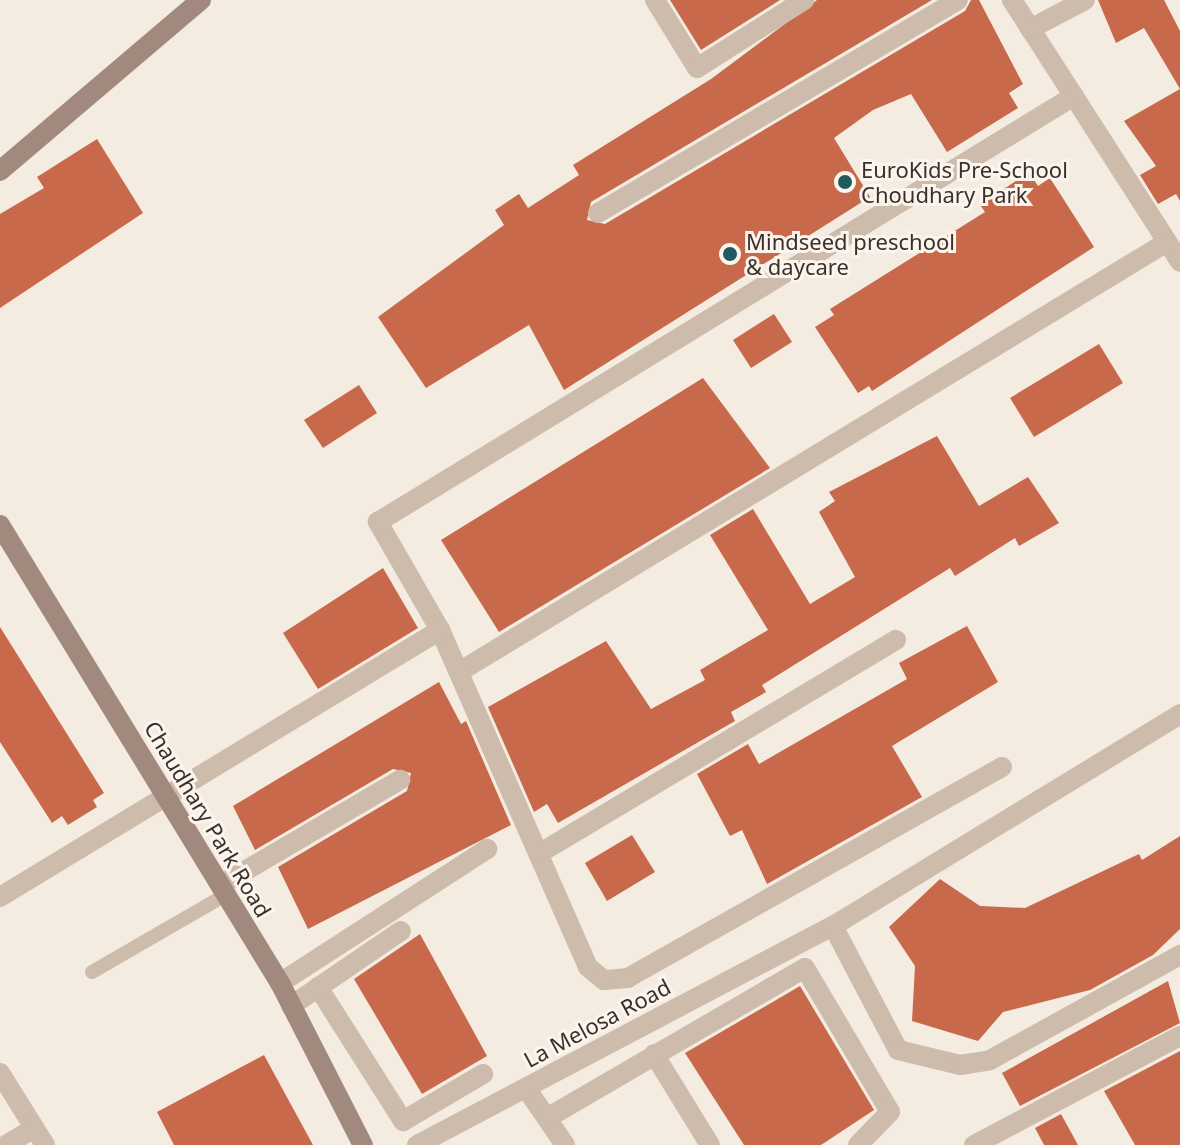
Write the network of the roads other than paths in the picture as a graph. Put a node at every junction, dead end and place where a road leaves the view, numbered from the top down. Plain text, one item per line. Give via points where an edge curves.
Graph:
1 (201, 0) edge
2 (655, 0) edge
3 (804, 0) edge
4 (958, 0) edge
5 (1012, 0) edge
6 (1085, 0) edge
7 (1030, 29) junction
8 (1074, 96) junction
9 (1, 167) edge
10 (598, 213) dead end
11 (1167, 242) junction
12 (1180, 262) edge
13 (0, 525) edge
14 (440, 630) junction
15 (896, 640) dead end
16 (459, 672) junction
17 (1180, 714) edge
18 (1002, 767) dead end
19 (400, 780) dead end
20 (166, 796) junction
21 (487, 849) dead end
22 (540, 853) junction
23 (224, 890) junction
24 (0, 897) edge
25 (833, 926) junction
26 (401, 931) dead end
27 (1180, 955) edge
28 (92, 972) dead end
29 (280, 983) junction
30 (318, 987) junction
31 (291, 1006) junction
32 (1180, 1036) edge
33 (654, 1054) junction
34 (0, 1073) edge
35 (483, 1074) dead end
36 (526, 1088) junction
37 (547, 1118) junction
38 (39, 1136) edge
39 (6, 1145) edge
40 (363, 1145) edge
41 (417, 1145) edge
42 (565, 1145) edge
43 (710, 1145) edge
44 (858, 1145) edge
45 (974, 1145) edge

1 - 9 street
2 - 3 street via 697,68
4 - 10 street
5 - 7 street
6 - 7 street
7 - 8 street
8 - 11 street
8 - 14 street via 378,522
11 - 12 street
11 - 16 street
13 - 20 street, Chaudhary Park Road
14 - 16 street
14 - 20 street
15 - 22 street
16 - 22 street
17 - 25 street, La Melosa Road
18 - 22 street via 628,978 604,980 588,967
19 - 23 street
20 - 23 street, Chaudhary Park Road
20 - 24 street
21 - 29 street
23 - 28 lane
23 - 29 street, Chaudhary Park Road
25 - 27 street via 898,1050 960,1065 990,1060
25 - 36 street, La Melosa Road
26 - 30 street
29 - 31 street, Chaudhary Park Road
30 - 31 street
30 - 35 street via 403,1121
31 - 40 street, Chaudhary Park Road
32 - 45 street
33 - 37 street
33 - 43 street
33 - 44 street via 805,968 890,1112
34 - 38 street
36 - 37 street
36 - 41 street, La Melosa Road
37 - 42 street
38 - 39 street

